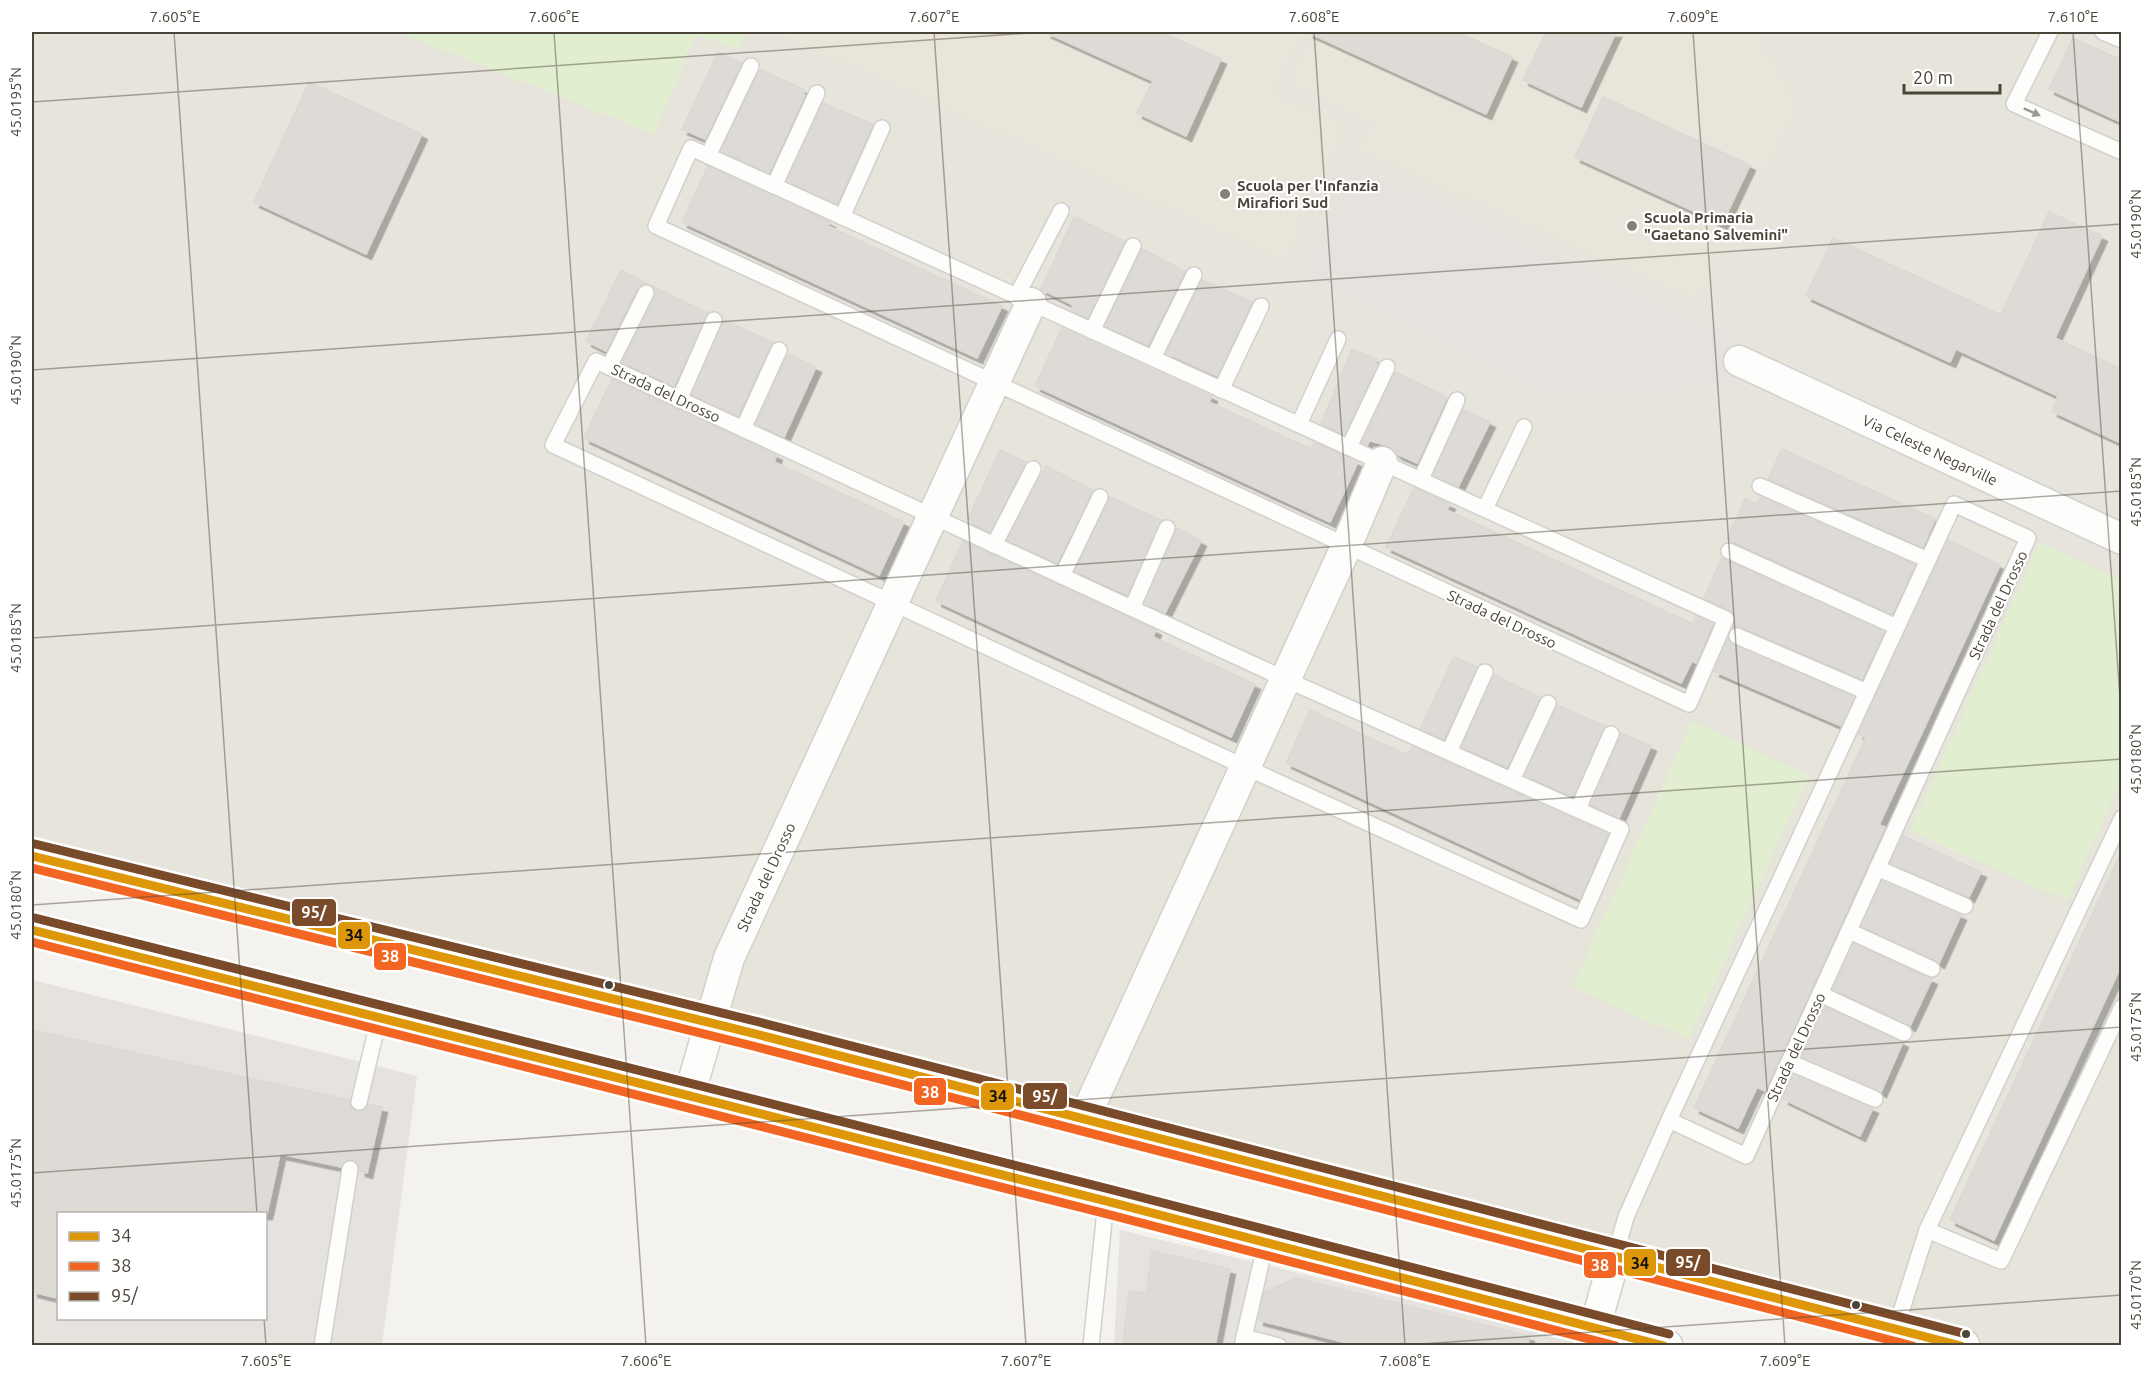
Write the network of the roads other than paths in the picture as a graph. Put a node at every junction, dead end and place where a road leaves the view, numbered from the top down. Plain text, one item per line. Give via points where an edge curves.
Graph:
1 (2050, 32) edge
2 (2103, 32) edge
3 (2121, 40) edge
4 (751, 66) dead end
5 (817, 93) dead end
6 (882, 128) dead end
7 (2121, 152) edge
8 (708, 156) junction
9 (774, 186) junction
10 (1061, 211) dead end
11 (842, 218) junction
12 (1133, 246) dead end
13 (1194, 275) dead end
14 (646, 293) dead end
15 (1023, 300) junction
16 (1261, 306) dead end
17 (714, 320) dead end
18 (1092, 331) junction
19 (1338, 339) dead end
20 (779, 350) dead end
21 (1153, 358) junction
22 (1739, 361) dead end
23 (609, 367) junction
24 (1388, 367) dead end
25 (993, 382) junction
26 (1221, 390) junction
27 (679, 400) junction
28 (1457, 400) dead end
29 (1299, 424) junction
30 (1524, 427) dead end
31 (742, 429) junction
32 (1349, 447) junction
33 (1382, 462) junction
34 (1033, 469) dead end
35 (1421, 479) junction
36 (1760, 486) dead end
37 (1100, 496) dead end
38 (1485, 509) junction
39 (931, 516) junction
40 (1167, 528) dead end
41 (2121, 538) edge
42 (994, 545) junction
43 (1346, 547) junction
44 (1729, 551) dead end
45 (1928, 560) junction
46 (1062, 576) junction
47 (892, 603) junction
48 (1132, 608) junction
49 (1897, 627) junction
50 (1737, 636) dead end
51 (1485, 672) dead end
52 (1285, 679) junction
53 (1867, 692) junction
54 (1548, 703) dead end
55 (1611, 734) dead end
56 (1449, 752) junction
57 (1245, 768) junction
58 (1512, 780) junction
59 (1578, 809) junction
60 (2121, 818) edge
61 (32, 856) edge
62 (1877, 868) junction
63 (1965, 906) dead end
64 (32, 930) edge
65 (1849, 931) junction
66 (1932, 969) dead end
67 (1820, 994) junction
68 (2121, 1007) edge
69 (379, 1018) junction
70 (709, 1023) junction
71 (1904, 1034) dead end
72 (1789, 1062) junction
73 (688, 1096) junction
74 (1875, 1099) dead end
75 (359, 1102) dead end
76 (1084, 1119) junction
77 (1669, 1120) junction
78 (350, 1169) dead end
79 (1106, 1201) junction
80 (1927, 1230) junction
81 (1266, 1242) junction
82 (1615, 1256) junction
83 (1595, 1327) junction
84 (1894, 1337) edge
85 (1243, 1341) edge
86 (322, 1346) edge
87 (1091, 1346) edge
88 (1279, 1346) edge
89 (1666, 1346) edge
90 (1963, 1346) edge

1 -> 7 lane via 2014,104
2 - 3 lane
4 - 8 lane
5 - 9 lane
6 - 11 lane
8 - 9 lane, Strada del Drosso
8 - 25 lane, Strada del Drosso via 691,148 656,226
9 - 11 lane, Strada del Drosso
10 - 15 lane
11 - 15 lane, Strada del Drosso
12 - 18 lane
13 - 21 lane
14 - 23 lane
15 - 18 lane, Strada del Drosso
15 - 25 street, Strada del Drosso
16 - 26 lane
17 - 27 lane
18 - 21 lane, Strada del Drosso
19 - 29 lane
20 - 31 lane
21 - 26 lane, Strada del Drosso
22 - 41 street, Via Celeste Negarville
23 - 27 lane, Strada del Drosso
23 - 47 lane, Strada del Drosso via 596,361 553,445
24 - 32 lane
25 - 39 street, Strada del Drosso
25 - 43 lane, Strada del Drosso
26 - 29 lane, Strada del Drosso
27 - 31 lane, Strada del Drosso
28 - 35 lane
29 - 32 lane, Strada del Drosso
30 - 38 lane
31 - 39 lane, Strada del Drosso
32 - 33 lane, Strada del Drosso
33 - 35 lane, Strada del Drosso
33 - 43 street
34 - 42 lane
35 - 38 lane, Strada del Drosso
36 - 45 lane
37 - 46 lane
38 - 43 lane, Strada del Drosso via 1726,619 1689,704
39 - 42 lane, Strada del Drosso
39 - 47 street, Strada del Drosso
40 - 48 lane
42 - 46 lane, Strada del Drosso
43 - 52 street
44 - 49 lane
45 - 49 lane, Strada del Drosso
45 - 62 lane, Strada del Drosso via 1954,504 2028,538
46 - 48 lane, Strada del Drosso
47 - 57 lane, Strada del Drosso
47 - 70 street, Strada del Drosso via 729,958
48 - 52 lane, Strada del Drosso
49 - 53 lane, Strada del Drosso
50 - 53 lane
51 - 56 lane
52 - 56 lane, Strada del Drosso
52 - 57 street
53 - 77 lane, Strada del Drosso
54 - 58 lane
55 - 59 lane
56 - 58 lane, Strada del Drosso
57 - 59 lane, Strada del Drosso via 1581,920 1622,830
57 - 76 street
58 - 59 lane, Strada del Drosso
60 - 80 lane
61 - 70 street
62 - 63 lane
62 - 65 lane, Strada del Drosso
64 - 69 street
65 - 66 lane
65 - 67 lane, Strada del Drosso
67 - 71 lane
67 - 72 lane, Strada del Drosso
68 - 80 lane via 2001,1261
69 - 73 street
69 - 75 lane
70 - 73 street, Strada del Drosso
70 - 76 street
72 - 74 lane
72 - 77 lane, Strada del Drosso via 1746,1156
73 - 79 street
76 - 82 street
77 - 82 lane, Strada del Drosso via 1626,1217
78 - 86 lane
79 - 81 street
79 - 87 lane
80 - 84 lane
81 - 83 street
81 - 85 lane
82 - 83 street, Strada del Drosso
82 - 84 street
83 - 89 street
84 - 90 street
85 - 88 lane

